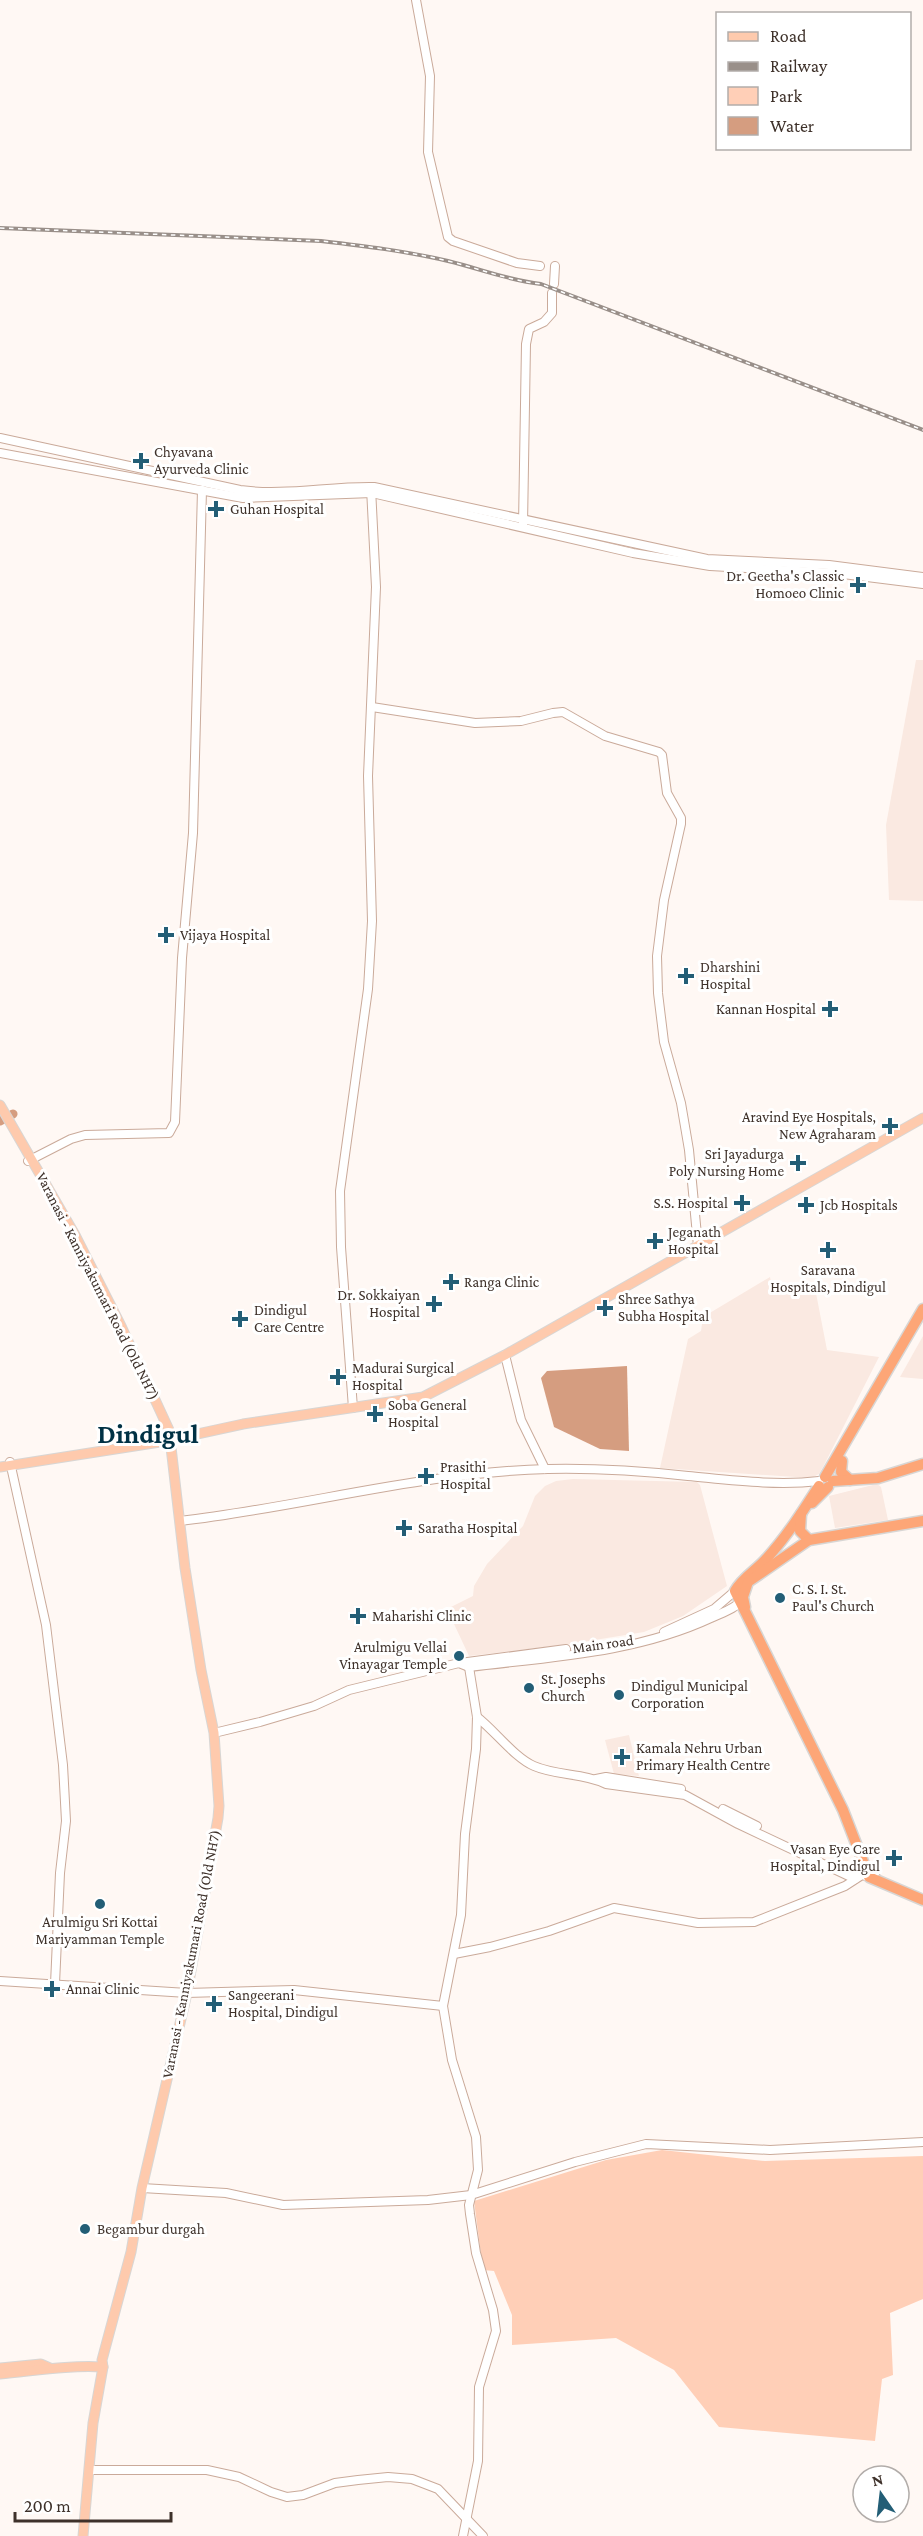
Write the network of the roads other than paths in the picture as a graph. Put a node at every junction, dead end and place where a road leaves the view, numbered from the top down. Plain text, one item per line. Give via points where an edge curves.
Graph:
1 (416, 0) edge
2 (540, 266) dead end
3 (555, 266) dead end
4 (0, 438) edge
5 (0, 453) edge
6 (202, 489) junction
7 (371, 490) junction
8 (523, 524) junction
9 (923, 577) edge
10 (923, 584) edge
11 (372, 707) junction
12 (1, 1113) edge
13 (923, 1118) edge
14 (30, 1160) junction
15 (698, 1246) junction
16 (923, 1309) edge
17 (923, 1320) edge
18 (505, 1355) junction
19 (353, 1408) junction
20 (169, 1439) junction
21 (842, 1461) junction
22 (5, 1464) edge
23 (921, 1464) edge
24 (545, 1469) junction
25 (850, 1480) junction
26 (826, 1482) junction
27 (803, 1511) junction
28 (180, 1521) junction
29 (923, 1521) edge
30 (809, 1540) junction
31 (739, 1597) junction
32 (459, 1663) junction
33 (469, 1667) junction
34 (477, 1717) junction
35 (214, 1733) junction
36 (866, 1874) junction
37 (923, 1893) edge
38 (923, 1900) edge
39 (454, 1954) junction
40 (0, 1981) edge
41 (55, 1984) junction
42 (187, 1994) junction
43 (444, 2006) junction
44 (923, 2142) edge
45 (142, 2188) junction
46 (471, 2195) junction
47 (101, 2365) junction
48 (86, 2367) junction
49 (0, 2368) edge
50 (50, 2368) junction
51 (0, 2374) edge
52 (95, 2380) junction
53 (89, 2470) junction
54 (465, 2518) junction
55 (78, 2536) edge
56 (83, 2536) edge
57 (463, 2536) edge
58 (483, 2536) edge

1 - 2 main road via 430,76 428,152 448,237 517,263
3 - 8 main road via 552,313 529,329 526,344
4 - 7 main road via 250,491
5 - 6 main road
6 - 7 main road via 251,498
6 - 14 main road via 193,832 182,958 175,1122 169,1133 85,1135
7 - 8 main road
7 - 11 main road via 376,587
8 - 9 main road via 706,559 829,565
8 - 10 main road via 633,553 710,566 835,573
11 - 15 main road via 492,723 563,712 605,736 662,755 668,793 681,824 664,900 657,956 658,993 664,1042 687,1138
11 - 19 main road via 368,812 372,921 368,989 340,1191 341,1258
12 - 14 main road, Varanasi - Kanniyakumari Road (Old NH7)
13 - 15 main road
14 - 20 main road, Varanasi - Kanniyakumari Road (Old NH7)
15 - 18 main road
16 - 26 highway
17 - 21 highway
18 - 19 main road via 423,1397
18 - 24 main road via 521,1420
19 - 20 main road
20 - 22 main road
20 - 28 main road, Varanasi - Kanniyakumari Road (Old NH7)
21 - 25 highway via 841,1472
21 - 26 highway
22 - 41 main road via 46,1624 63,1765 66,1821
23 - 25 highway via 878,1478
24 - 26 main road
24 - 28 main road via 445,1477
25 - 26 highway
26 - 27 highway
27 - 30 highway via 800,1531
27 - 31 highway via 767,1558 745,1577
28 - 35 main road, Varanasi - Kanniyakumari Road (Old NH7)
29 - 30 highway
30 - 31 highway via 748,1582
31 - 32 main road, Main road via 642,1638
31 - 33 main road, Main road via 688,1629 645,1643
31 - 36 highway via 843,1810
32 - 33 main road
32 - 35 main road, Main road via 350,1689 314,1706
33 - 34 main road
34 - 36 main road via 532,1766 606,1784 685,1795 738,1824
34 - 39 main road via 465,1834 463,1900
35 - 42 main road, Varanasi - Kanniyakumari Road (Old NH7) via 218,1818
36 - 37 highway
36 - 38 highway
36 - 39 main road via 754,1922 698,1923 614,1908 549,1931
39 - 43 main road
40 - 41 main road
41 - 42 main road
42 - 43 main road via 288,1990
42 - 45 main road, Varanasi - Kanniyakumari Road (Old NH7)
43 - 46 main road via 452,2060 478,2150 477,2179
44 - 46 main road via 770,2150 646,2144
45 - 46 main road via 226,2193 283,2205
45 - 47 main road, Varanasi - Kanniyakumari Road (Old NH7) via 131,2252
46 - 54 main road via 476,2253 496,2331 479,2387 478,2462
47 - 48 main road
47 - 52 main road
47 - 53 main road, Varanasi - Kanniyakumari Road (Old NH7)
48 - 50 main road
48 - 52 main road
49 - 50 main road via 41,2364
50 - 51 main road
52 - 55 main road via 87,2422
53 - 54 main road via 207,2470 239,2477 287,2497 335,2483 388,2477 412,2479 438,2489
53 - 56 main road, Varanasi - Kanniyakumari Road (Old NH7)
54 - 57 main road
54 - 58 main road

